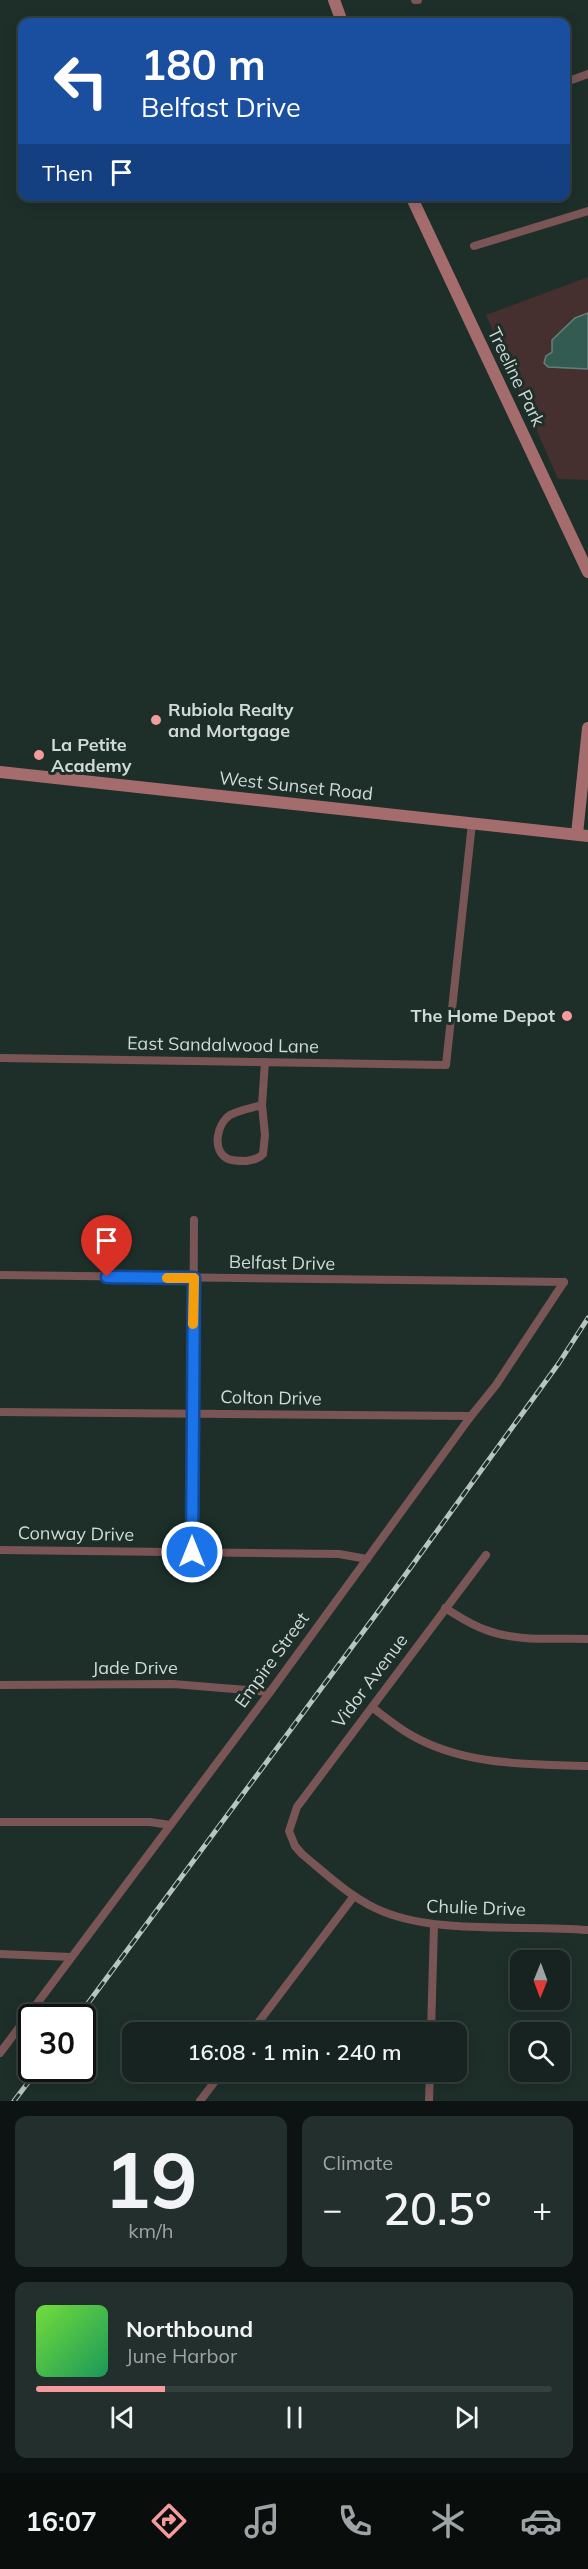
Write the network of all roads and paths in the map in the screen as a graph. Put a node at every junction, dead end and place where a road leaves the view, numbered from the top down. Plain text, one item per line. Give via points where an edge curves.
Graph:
1 (334, 0) edge
2 (341, 18) edge
3 (588, 74) edge
4 (570, 81) edge
5 (413, 201) edge
6 (588, 211) edge
7 (474, 246) dead end
8 (588, 572) edge
9 (588, 728) edge
10 (0, 772) edge
11 (472, 823) junction
12 (583, 835) edge
13 (0, 1058) edge
14 (265, 1062) junction
15 (262, 1105) junction
16 (194, 1220) dead end
17 (0, 1275) edge
18 (194, 1278) junction
19 (564, 1282) joint
20 (0, 1412) edge
21 (193, 1413) junction
22 (471, 1416) junction
23 (0, 1550) edge
24 (192, 1552) junction
25 (486, 1555) dead end
26 (367, 1559) junction
27 (445, 1608) junction
28 (588, 1639) edge
29 (0, 1685) edge
30 (270, 1692) junction
31 (373, 1708) junction
32 (588, 1766) edge
33 (0, 1822) edge
34 (170, 1825) junction
35 (289, 1831) joint
36 (354, 1896) junction
37 (434, 1925) junction
38 (588, 1930) edge
39 (0, 1954) edge
40 (71, 1957) junction
41 (259, 2022) edge
42 (431, 2022) edge
43 (0, 2053) edge
44 (214, 2082) edge
45 (430, 2082) edge
46 (200, 2101) edge
47 (429, 2101) edge

1 - 2 main road
3 - 4 street
5 - 8 main road, Treeline Park
6 - 7 street
9 - 12 main road
10 - 11 main road, West Sunset Road
11 - 12 main road, West Sunset Road
11 - 14 street, East Sandalwood Lane via 446,1065
13 - 14 street, East Sandalwood Lane
14 - 15 street
15 - 15 street via 263,1154 251,1160 228,1159 218,1143 217,1134 223,1122 231,1115
16 - 18 street
17 - 18 street, Belfast Drive
18 - 19 street, Belfast Drive
18 - 21 street
19 - 22 street, Empire Street
20 - 21 street, Colton Drive
21 - 22 street, Colton Drive
21 - 24 street
22 - 26 street, Empire Street
23 - 24 street, Conway Drive
24 - 26 street, Conway Drive via 339,1554
25 - 27 street, Vidor Avenue
26 - 30 street, Empire Street
27 - 28 street via 498,1634
27 - 31 street, Vidor Avenue
29 - 30 street, Jade Drive via 173,1684
30 - 34 street, Empire Street
31 - 32 street via 410,1734 462,1756 496,1762
31 - 35 street, Vidor Avenue via 297,1807
33 - 34 street
34 - 40 street, Empire Street
35 - 36 street, Chulie Drive via 302,1854
36 - 37 street, Chulie Drive via 395,1916
36 - 41 street
37 - 38 street, Chulie Drive
37 - 42 street
39 - 40 street
40 - 43 street, Empire Street
44 - 46 street
45 - 47 street

